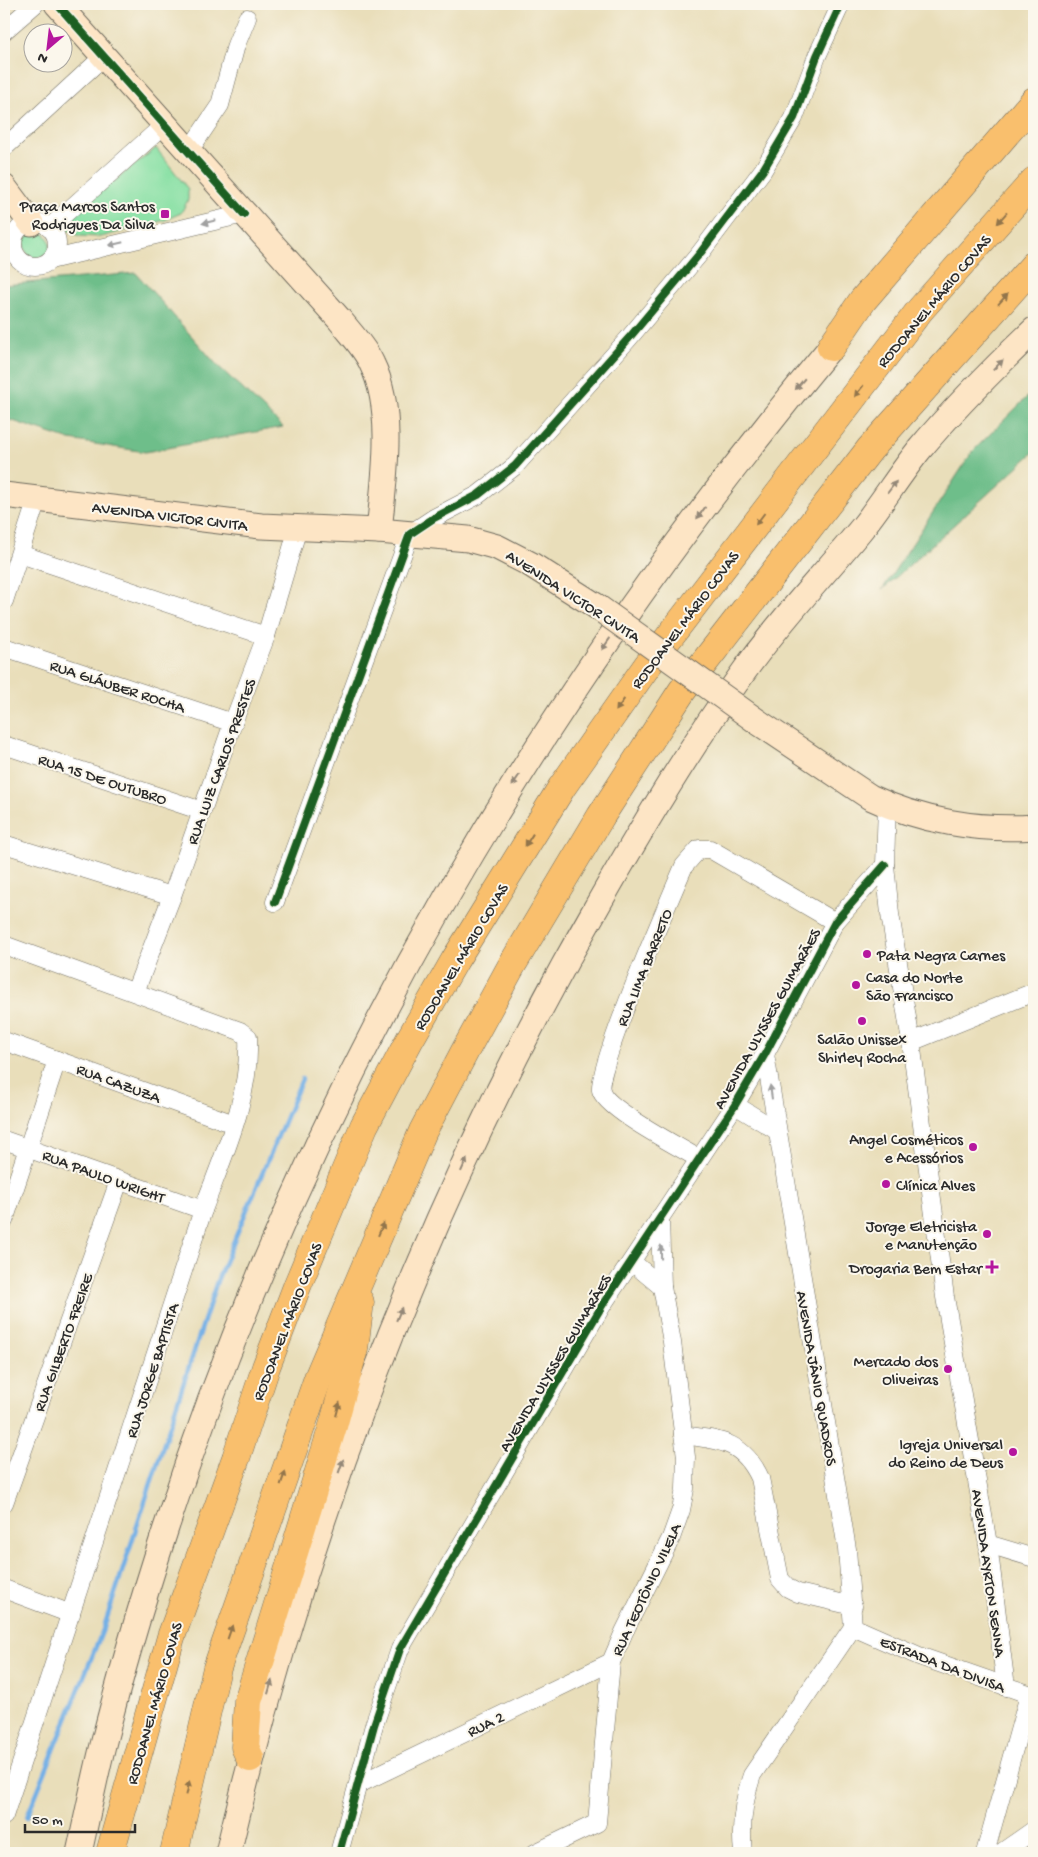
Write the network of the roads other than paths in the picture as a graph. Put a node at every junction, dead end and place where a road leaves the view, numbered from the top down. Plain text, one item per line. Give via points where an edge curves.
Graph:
1 (35, 4) edge
2 (58, 4) edge
3 (841, 4) edge
4 (246, 18) dead end
5 (4, 31) edge
6 (104, 56) junction
7 (1034, 101) edge
8 (164, 125) junction
9 (1034, 125) edge
10 (4, 148) edge
11 (189, 151) junction
12 (1034, 181) edge
13 (4, 186) edge
14 (244, 214) junction
15 (45, 230) junction
16 (8, 249) edge
17 (93, 249) junction
18 (50, 260) junction
19 (1034, 265) edge
20 (1034, 330) edge
21 (831, 346) junction
22 (4, 495) edge
23 (37, 499) junction
24 (298, 528) junction
25 (379, 531) junction
26 (410, 534) junction
27 (20, 554) junction
28 (4, 600) edge
29 (266, 636) junction
30 (4, 647) edge
31 (232, 723) junction
32 (4, 745) edge
33 (887, 805) junction
34 (202, 811) junction
35 (1034, 826) edge
36 (4, 844) edge
37 (885, 865) junction
38 (172, 896) junction
39 (275, 902) dead end
40 (835, 922) junction
41 (4, 945) edge
42 (135, 992) junction
43 (1034, 992) edge
44 (4, 1041) edge
45 (911, 1042) junction
46 (765, 1054) junction
47 (57, 1060) junction
48 (735, 1105) junction
49 (234, 1124) junction
50 (776, 1130) junction
51 (4, 1140) edge
52 (29, 1148) junction
53 (699, 1159) junction
54 (119, 1181) junction
55 (203, 1210) junction
56 (660, 1217) junction
57 (4, 1221) edge
58 (632, 1262) junction
59 (364, 1268) junction
60 (662, 1287) junction
61 (683, 1435) junction
62 (4, 1503) edge
63 (988, 1544) junction
64 (1034, 1558) edge
65 (4, 1589) edge
66 (853, 1606) junction
67 (71, 1614) junction
68 (853, 1627) junction
69 (611, 1662) junction
70 (1006, 1687) junction
71 (1032, 1696) edge
72 (250, 1758) junction
73 (359, 1784) junction
74 (4, 1816) edge
75 (1034, 1830) edge
76 (79, 1853) edge
77 (110, 1853) edge
78 (174, 1853) edge
79 (228, 1853) edge
80 (339, 1853) edge
81 (535, 1853) edge
82 (743, 1853) edge
83 (984, 1853) edge
84 (1001, 1853) edge

1 - 5 street
2 - 6 main road
3 - 26 street via 794,118 763,170 701,252 515,466 478,495
4 - 11 street via 220,105
6 - 8 main road
6 - 10 street
7 - 21 highway via 864,300
8 - 11 main road
8 - 15 street
9 - 21 highway via 872,306
11 - 14 main road
12 -> 77 highway, RODOANEL MÁRIO COVAS via 920,310 647,666 562,787 410,1039 364,1126 266,1367 171,1637
13 - 15 main road
14 -> 17 street
14 - 25 main road via 340,320 372,362 382,388 384,417 385,475
15 - 16 street via 16,232
15 - 17 street
15 - 18 street via 56,250
16 - 18 street via 32,266
17 - 18 street
59 -> 19 highway via 423,1131 469,1042 601,816 682,691 870,448
72 -> 20 main road via 314,1543 373,1380 476,1137 554,980 644,824 745,670 863,526 919,451
21 -> 76 main road via 760,432 557,716 468,858 362,1050 270,1250 197,1439 143,1602 102,1750
22 - 23 main road, AVENIDA VICTOR CIVITA
23 - 24 main road, AVENIDA VICTOR CIVITA
23 - 27 street
24 - 25 main road, AVENIDA VICTOR CIVITA
24 - 29 street, RUA LUIZ CARLOS PRESTES
25 - 26 main road, AVENIDA VICTOR CIVITA
26 - 33 main road, AVENIDA VICTOR CIVITA, bridge via 468,539 496,546 530,564 596,606 758,722
26 - 39 street
27 - 28 street
27 - 29 street
29 - 31 street, RUA LUIZ CARLOS PRESTES
30 - 31 street, RUA GLÁUBER ROCHA
31 - 34 street, RUA LUIZ CARLOS PRESTES
32 - 34 street, RUA 15 DE OUTUBRO
33 - 35 main road, AVENIDA VICTOR CIVITA via 951,822 1005,829
33 - 37 street, AVENIDA AYRTON SENNA
34 - 38 street, RUA LUIZ CARLOS PRESTES
36 - 38 street
37 - 40 street, AVENIDA ULYSSES GUIMARÃES
37 - 45 street, AVENIDA AYRTON SENNA
38 - 42 street, RUA LUIZ CARLOS PRESTES
40 - 46 street, AVENIDA ULYSSES GUIMARÃES
40 - 53 street, RUA LIMA BARRETO via 710,849 699,849 684,866 616,1034 600,1090 606,1100 634,1120
41 - 42 street
42 - 49 street, RUA JORGE BAPTISTA via 240,1031 248,1038 246,1078
43 - 45 street
44 - 47 street, RUA CAZUZA
45 - 63 street, AVENIDA AYRTON SENNA via 945,1297
46 - 48 street, AVENIDA ULYSSES GUIMARÃES
50 -> 46 street, AVENIDA JÂNIO QUADROS
47 - 49 street, RUA CAZUZA
47 - 52 street
48 - 50 street
48 - 53 street, AVENIDA ULYSSES GUIMARÃES
49 - 55 street, RUA JORGE BAPTISTA
50 - 66 street, AVENIDA JÂNIO QUADROS via 847,1549
51 - 52 street, RUA PAULO WRIGHT
52 - 54 street, RUA PAULO WRIGHT
52 - 57 street
53 - 56 street, AVENIDA ULYSSES GUIMARÃES
54 - 55 street, RUA PAULO WRIGHT
54 - 62 street, RUA GILBERTO FREIRE
55 - 67 street, RUA JORGE BAPTISTA
56 - 58 street, AVENIDA ULYSSES GUIMARÃES
60 -> 56 street, RUA TEOTÔNIO VILELA
58 - 60 street
58 - 73 street, AVENIDA ULYSSES GUIMARÃES via 602,1304 400,1648
72 -> 59 highway via 245,1747 248,1701 334,1426 354,1349
78 -> 59 highway via 217,1668 318,1378
60 - 61 street, RUA TEOTÔNIO VILELA
61 - 66 street via 722,1441 739,1449 752,1462 760,1478 780,1579 788,1588
61 - 69 street, RUA TEOTÔNIO VILELA via 685,1473 681,1510 671,1538
63 - 64 street
63 - 70 street, AVENIDA AYRTON SENNA
65 - 67 street
66 - 68 street, AVENIDA JÂNIO QUADROS
67 - 74 street, RUA JORGE BAPTISTA
68 - 70 street, ESTRADA DA DIVISA via 919,1656
68 - 82 street via 752,1774 744,1800 740,1832
69 - 73 street, RUA 2
69 - 81 street, RUA TEOTÔNIO VILELA via 597,1823
70 - 71 street, ESTRADA DA DIVISA
71 - 83 street
72 - 79 main road
73 - 80 street, AVENIDA ULYSSES GUIMARÃES
75 - 84 street

